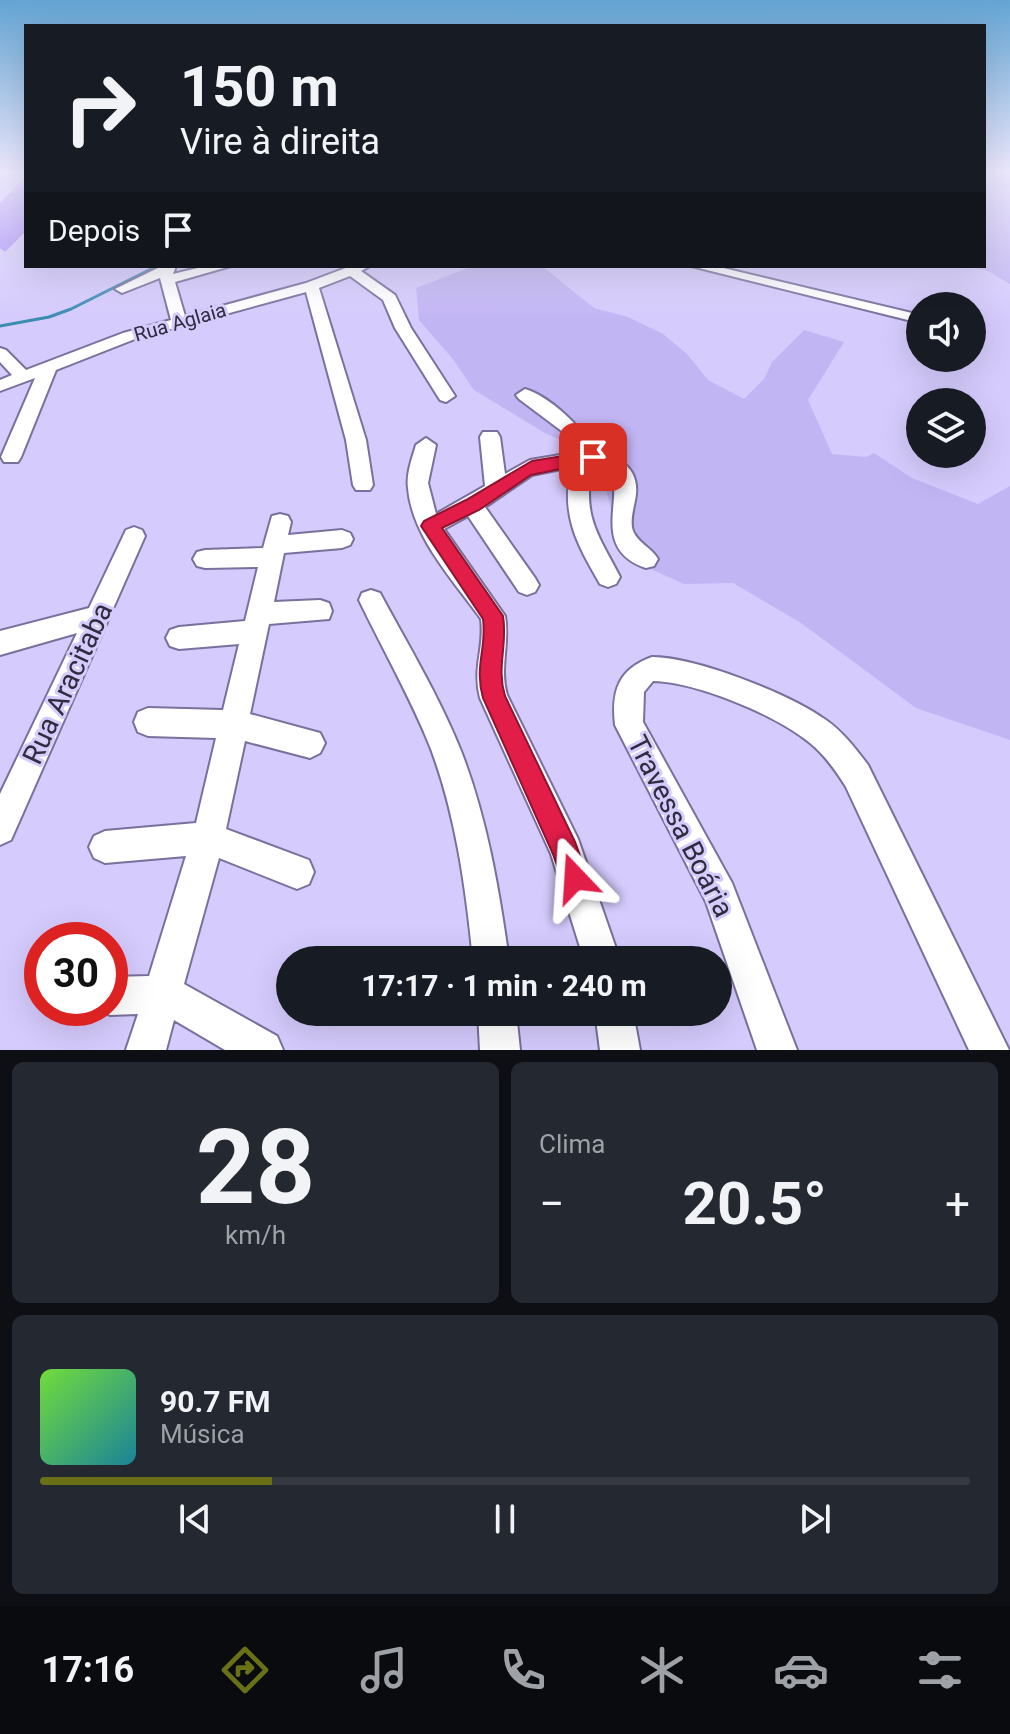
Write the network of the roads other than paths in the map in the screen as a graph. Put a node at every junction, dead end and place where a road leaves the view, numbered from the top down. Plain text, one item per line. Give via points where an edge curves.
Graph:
1 (138, 268) edge
2 (205, 268) edge
3 (357, 268) edge
4 (706, 268) edge
5 (167, 272) edge
6 (311, 286) junction
7 (906, 317) edge
8 (179, 322) junction
9 (0, 353) edge
10 (49, 366) junction
11 (23, 376) junction
12 (0, 386) edge
13 (525, 395) dead end
14 (446, 396) dead end
15 (490, 437) dead end
16 (426, 445) dead end
17 (11, 457) dead end
18 (583, 458) junction
19 (363, 485) dead end
20 (496, 487) junction
21 (472, 505) junction
22 (431, 526) junction
23 (134, 536) dead end
24 (342, 539) dead end
25 (275, 541) junction
26 (205, 559) dead end
27 (646, 559) dead end
28 (608, 577) dead end
29 (527, 585) dead end
30 (371, 600) dead end
31 (320, 611) dead end
32 (99, 616) junction
33 (256, 623) junction
34 (179, 638) dead end
35 (0, 643) edge
36 (148, 722) dead end
37 (234, 724) junction
38 (310, 743) dead end
39 (0, 829) edge
40 (208, 838) junction
41 (105, 847) dead end
42 (297, 872) dead end
43 (489, 946) edge
44 (597, 946) edge
45 (164, 994) junction
46 (128, 995) edge
47 (498, 1026) edge
48 (616, 1026) edge
49 (146, 1050) edge
50 (263, 1050) edge
51 (500, 1050) edge
52 (620, 1050) edge
53 (777, 1050) edge
54 (989, 1050) edge

1 - 5 street via 123,281
2 - 5 street
3 - 6 street, Rua Aglaia
3 - 14 street via 390,298
4 - 7 street
5 - 8 street
6 - 8 street, Rua Aglaia
6 - 19 street via 356,440
8 - 10 street, Rua Aglaia
9 - 11 street
10 - 11 street, Rua Aglaia
10 - 17 street
11 - 12 street, Rua Aglaia
13 - 18 street via 574,429
15 - 20 street
16 - 22 street via 418,489
18 - 20 street via 537,465
18 - 27 street via 607,460 624,477 622,532
18 - 28 street via 575,497 577,518
20 - 21 street
21 - 22 street
21 - 29 street
22 - 44 street via 493,616 488,677 494,698 566,851
23 - 32 street, Rua Aracitaba
24 - 25 street
25 - 26 street
25 - 33 street
30 - 43 street via 438,729 463,809
31 - 33 street
32 - 35 street
32 - 39 street, Rua Aracitaba
33 - 34 street
33 - 37 street
36 - 37 street
37 - 38 street
37 - 40 street
40 - 41 street
40 - 42 street
40 - 45 street
45 - 46 street
45 - 49 street
45 - 50 street
47 - 51 street
48 - 52 street
53 - 54 street, Travessa Boária via 720,895 629,725 631,688 652,669 725,686 809,725 842,754

